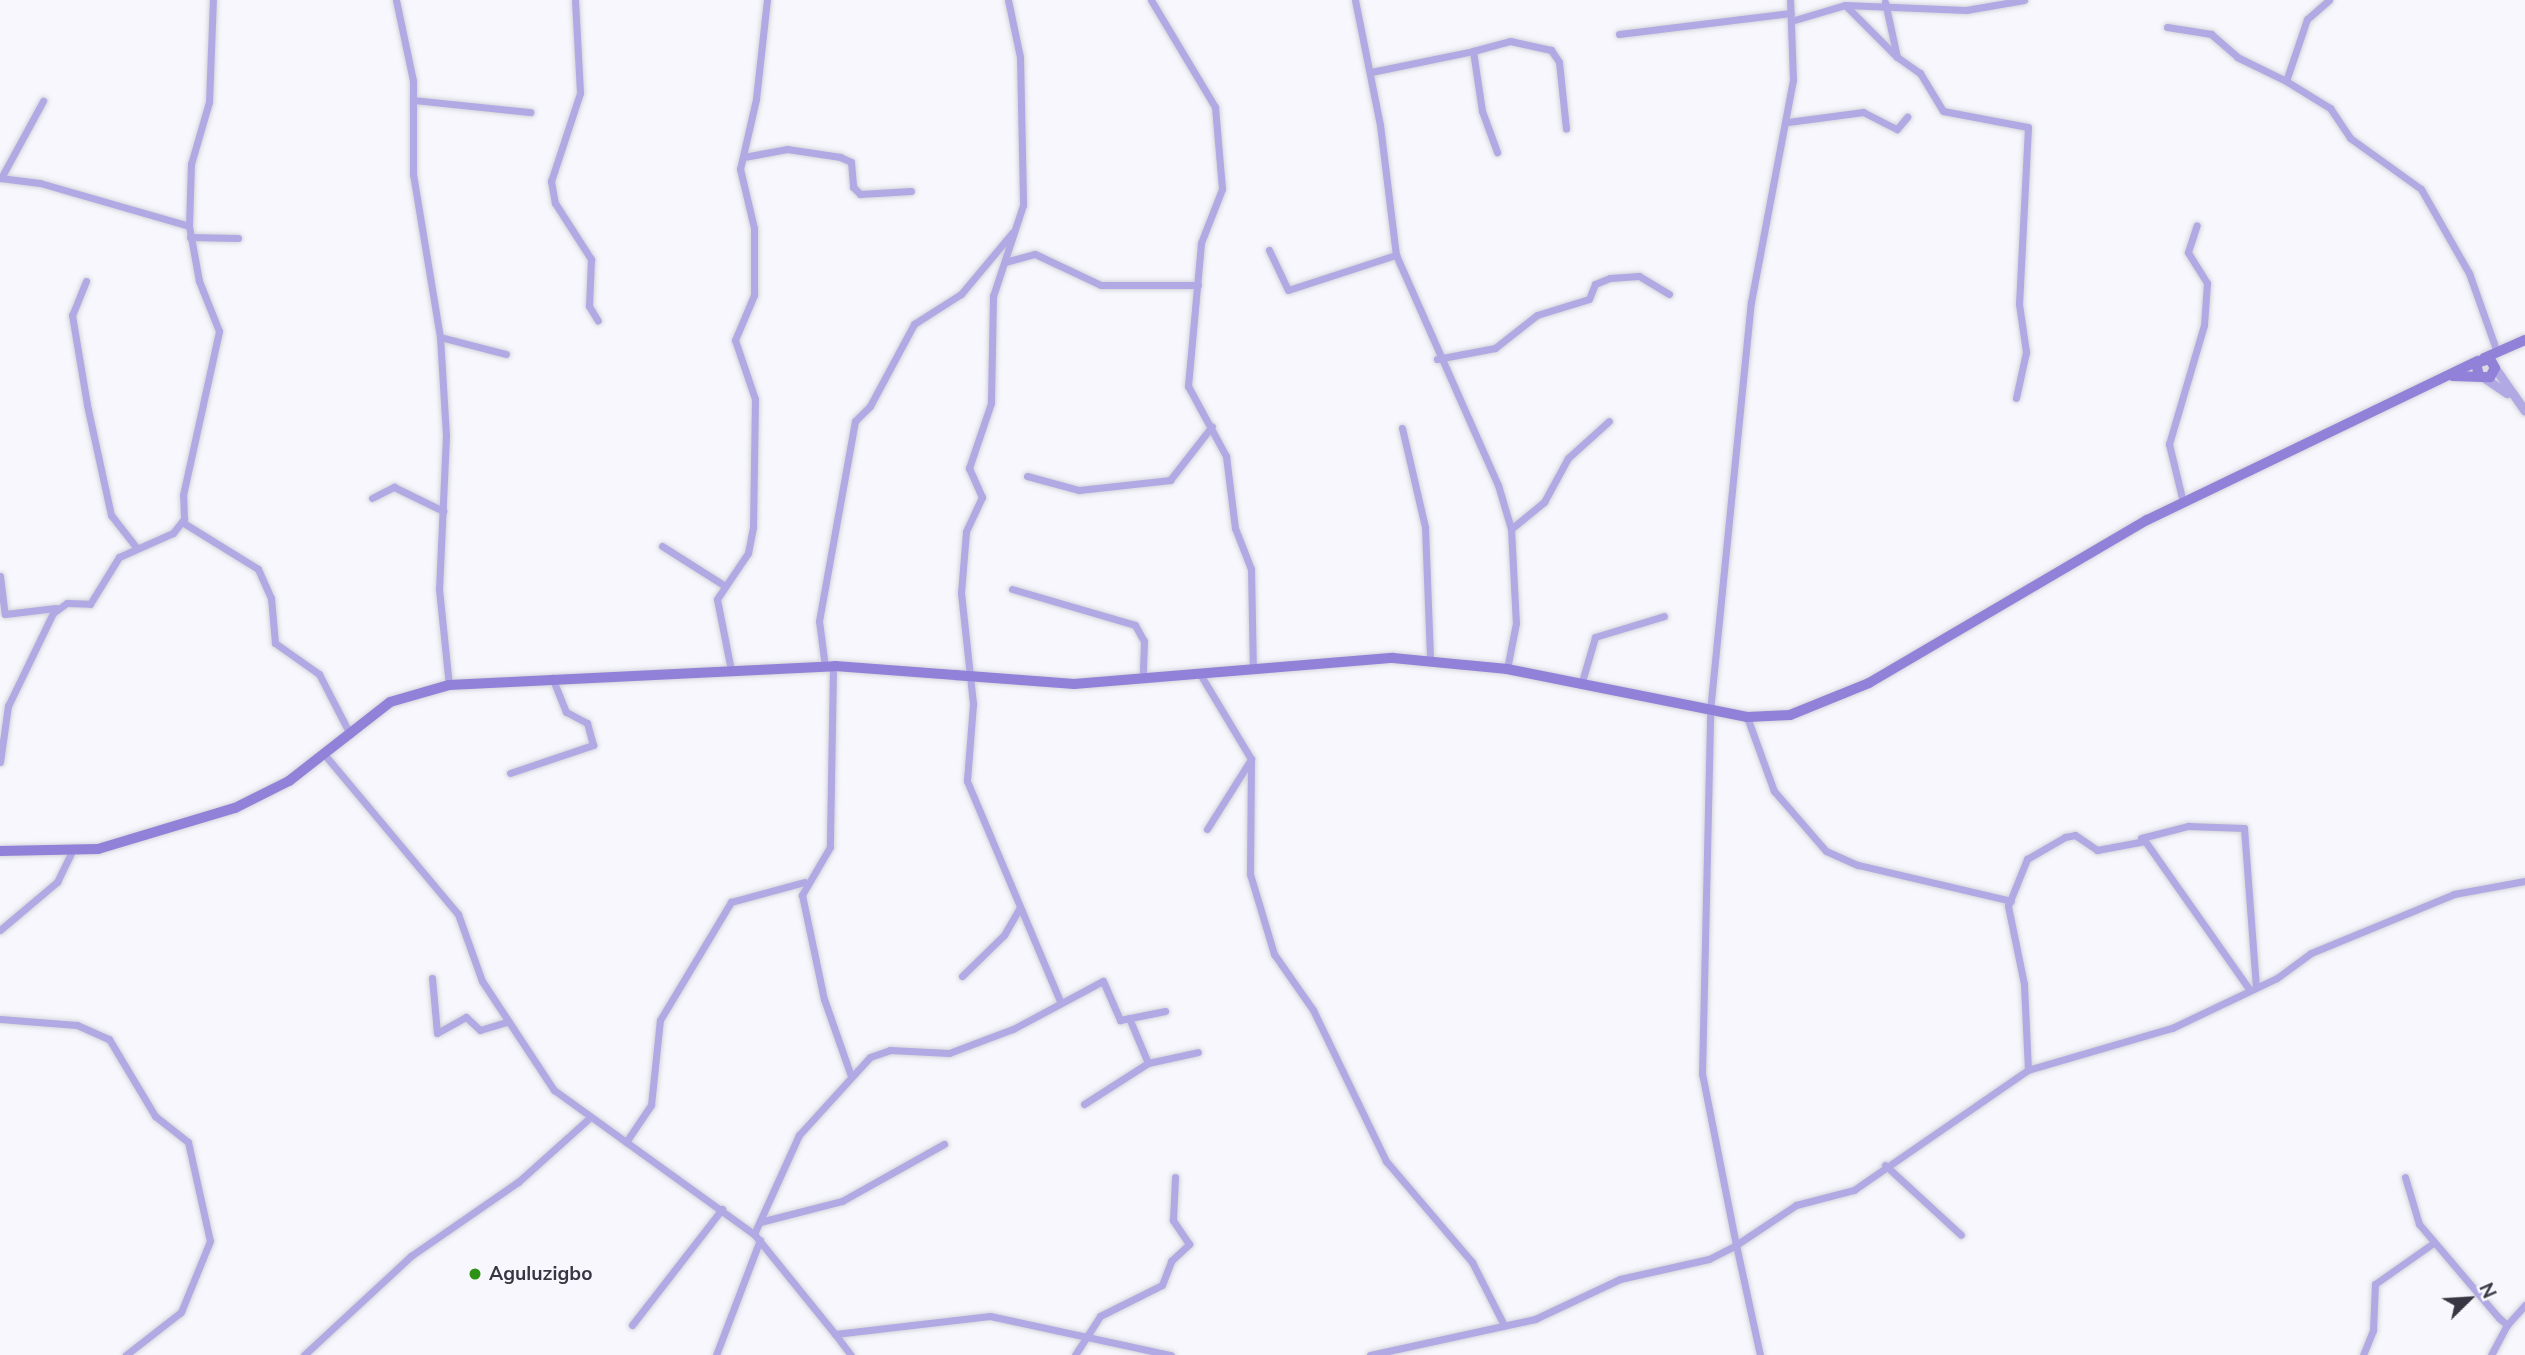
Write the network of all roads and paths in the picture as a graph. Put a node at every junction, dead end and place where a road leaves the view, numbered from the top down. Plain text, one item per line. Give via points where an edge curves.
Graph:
1 (213, 0) edge
2 (396, 0) edge
3 (575, 0) edge
4 (767, 0) edge
5 (1008, 0) edge
6 (1151, 0) edge
7 (1355, 0) edge
8 (1790, 0) edge
9 (2024, 0) edge
10 (2329, 0) edge
11 (1885, 2) junction
12 (1845, 5) junction
13 (1791, 17) junction
14 (2167, 27) dead end
15 (1619, 34) dead end
16 (1473, 51) junction
17 (1897, 57) junction
18 (1371, 72) junction
19 (2286, 81) junction
20 (413, 100) junction
21 (43, 101) dead end
22 (530, 113) dead end
23 (1907, 117) dead end
24 (1788, 122) junction
25 (1566, 129) dead end
26 (1497, 152) dead end
27 (744, 157) junction
28 (0, 178) edge
29 (911, 191) dead end
30 (2197, 225) dead end
31 (189, 226) junction
32 (1012, 233) junction
33 (190, 237) junction
34 (238, 238) dead end
35 (1269, 250) dead end
36 (1396, 255) junction
37 (1005, 262) junction
38 (86, 281) dead end
39 (1198, 285) junction
40 (1669, 294) dead end
41 (598, 321) dead end
42 (440, 337) junction
43 (2525, 340) edge
44 (2510, 347) junction
45 (2497, 352) junction
46 (506, 354) dead end
47 (1437, 359) junction
48 (2481, 359) junction
49 (2495, 367) junction
50 (2481, 377) junction
51 (2439, 379) junction
52 (2511, 396) junction
53 (2016, 398) dead end
54 (2525, 411) edge
55 (1609, 421) dead end
56 (1212, 426) junction
57 (1402, 428) dead end
58 (1027, 476) dead end
59 (372, 498) dead end
60 (2183, 502) junction
61 (443, 511) junction
62 (182, 522) junction
63 (1511, 529) junction
64 (663, 546) dead end
65 (136, 547) junction
66 (0, 576) edge
67 (722, 584) junction
68 (1012, 589) dead end
69 (57, 608) junction
70 (1664, 616) dead end
71 (1430, 659) junction
72 (829, 667) junction
73 (1507, 669) junction
74 (731, 670) junction
75 (1253, 670) junction
76 (1200, 674) junction
77 (971, 676) junction
78 (552, 677) junction
79 (1143, 678) junction
80 (449, 685) junction
81 (1581, 685) junction
82 (1710, 711) junction
83 (1746, 717) junction
84 (350, 734) junction
85 (324, 754) junction
86 (1251, 759) junction
87 (0, 762) edge
88 (510, 773) dead end
89 (1207, 829) dead end
90 (2141, 838) junction
91 (0, 851) edge
92 (71, 853) junction
93 (2525, 881) edge
94 (804, 882) junction
95 (2011, 901) junction
96 (1020, 906) junction
97 (0, 930) edge
98 (962, 976) dead end
99 (432, 978) dead end
100 (2253, 987) junction
101 (1060, 1001) junction
102 (1165, 1011) dead end
103 (1129, 1018) junction
104 (0, 1019) edge
105 (507, 1022) junction
106 (1198, 1052) dead end
107 (1148, 1063) junction
108 (2028, 1070) junction
109 (850, 1076) junction
110 (1084, 1104) dead end
111 (587, 1120) junction
112 (626, 1142) junction
113 (944, 1144) dead end
114 (1885, 1165) junction
115 (1175, 1177) dead end
116 (2405, 1177) dead end
117 (722, 1209) junction
118 (760, 1222) junction
119 (1961, 1235) dead end
120 (757, 1237) junction
121 (2432, 1244) junction
122 (1736, 1245) junction
123 (2525, 1305) edge
124 (632, 1325) dead end
125 (1504, 1325) junction
126 (2507, 1325) junction
127 (835, 1334) junction
128 (1081, 1339) junction
129 (126, 1355) edge
130 (304, 1355) edge
131 (716, 1355) edge
132 (851, 1355) edge
133 (1075, 1355) edge
134 (1171, 1355) edge
135 (1370, 1355) edge
136 (1760, 1355) edge
137 (2363, 1355) edge
138 (2491, 1355) edge

1 - 31 street via 209,102 191,164
2 - 20 street
3 - 41 street via 580,93 551,181 555,203 591,259 589,306
4 - 27 street
5 - 32 street via 1020,57 1023,134 1023,205
6 - 39 street via 1216,107 1222,189 1200,243
7 - 18 street
8 - 13 street
9 - 11 street via 1966,10
10 - 19 street via 2307,19
11 - 12 street
11 - 17 street
12 - 13 street
12 - 17 street
13 - 15 street
13 - 24 street
14 - 19 street via 2211,34 2237,57
16 - 18 street
16 - 25 street via 1510,41 1551,50 1559,62
16 - 26 street via 1482,111
17 - 53 street via 1920,73 1943,111 2028,127 2019,304 2026,352
18 - 36 street
19 - 45 street via 2330,108 2350,138 2421,189 2469,273
20 - 22 street
20 - 42 street via 414,174
21 - 28 street
23 - 24 street via 1897,129 1863,112
24 - 82 street via 1751,302
27 - 29 street via 787,149 840,157 851,163 853,187 860,194
27 - 67 street via 741,184 754,228 754,295 735,349 755,399 753,527 741,565
28 - 31 street
30 - 60 street via 2188,252 2207,284 2204,325 2169,444
31 - 33 street
32 - 37 street
32 - 72 street via 961,294 914,324 870,406 855,421 819,621
33 - 34 street
33 - 62 street via 219,331
35 - 36 street via 1288,290
36 - 47 street
37 - 39 street via 1035,254 1101,285
37 - 77 street via 989,323 991,403 969,468 982,497 966,532 961,593
38 - 65 street via 72,315 87,405 111,516
39 - 56 street via 1188,386
40 - 47 street via 1639,276 1610,278 1595,284 1589,299 1537,315 1495,348
42 - 46 street
42 - 61 street
43 - 44 main road
44 - 45 main road
44 - 49 main road
45 - 48 main road
47 - 63 street via 1498,485
48 - 49 main road
48 - 50 main road
48 - 51 main road
49 - 50 main road
49 - 52 street
50 - 51 main road
50 - 52 street
51 - 60 main road
52 - 54 street
55 - 63 street via 1568,458 1531,516
56 - 58 street via 1170,480 1079,491
56 - 75 street via 1227,456 1235,528 1251,569
57 - 71 street via 1426,527
59 - 61 street via 394,487
60 - 83 main road via 2081,554 1839,698 1790,715
61 - 80 street via 439,589
62 - 65 street via 173,533
62 - 84 street via 258,569 271,598 275,643 319,674
63 - 73 street via 1516,623
64 - 67 street
65 - 69 street via 119,557 90,604
66 - 69 street via 5,614
67 - 74 street via 718,615
68 - 79 street via 1135,625 1144,640
69 - 87 street via 12,696
70 - 81 street via 1595,637
71 - 73 main road
71 - 75 main road
72 - 74 main road
72 - 77 main road
72 - 94 street via 830,847
73 - 81 main road
74 - 78 main road
75 - 76 main road
76 - 79 main road
76 - 86 street
77 - 79 main road via 1074,684
77 - 96 street via 969,791
78 - 80 main road
78 - 88 street via 566,712 587,723 593,745
80 - 84 main road via 390,702
81 - 82 main road
82 - 83 main road
82 - 122 street via 1702,1074
83 - 95 street via 1774,790 1826,851 1858,865
84 - 85 main road
85 - 92 main road via 235,808
85 - 105 street via 458,914 474,963
86 - 89 street
86 - 125 street via 1250,874 1274,954 1313,1010 1386,1161 1472,1262
90 - 95 street via 2097,850 2075,835 2065,837 2026,859
90 - 100 street
90 - 100 street via 2188,826 2244,828
91 - 92 main road
92 - 97 street via 57,882
93 - 100 street via 2454,894 2311,953
94 - 109 street via 824,999
94 - 112 street via 731,902 660,1020 651,1105
95 - 108 street via 2007,912 2024,984
96 - 98 street via 1004,935
96 - 101 street
99 - 105 street via 437,1033 466,1017 480,1030
100 - 108 street via 2160,1032
101 - 103 street via 1103,981 1121,1020
101 - 109 street via 993,1038 949,1053 879,1053
102 - 103 street
103 - 107 street
104 - 129 street via 77,1025 109,1039 155,1116 188,1142 211,1241 181,1312
105 - 111 street via 534,1067
106 - 107 street
107 - 110 street
108 - 114 street
109 - 118 street via 799,1135
111 - 112 street
111 - 130 street via 518,1182 411,1256
112 - 117 street
113 - 118 street via 842,1201
114 - 119 street
114 - 122 street via 1854,1190 1796,1205
115 - 128 street via 1173,1220 1189,1244 1171,1261 1162,1285 1115,1305
116 - 121 street
117 - 120 street
117 - 124 street
118 - 120 street
120 - 127 street
120 - 131 street
121 - 126 street
121 - 137 street via 2375,1284 2373,1330
122 - 125 street via 1709,1259 1620,1279 1569,1306
122 - 136 street
123 - 126 street
125 - 135 street
126 - 138 street
127 - 128 street via 990,1316
127 - 132 street
128 - 133 street
128 - 134 street

